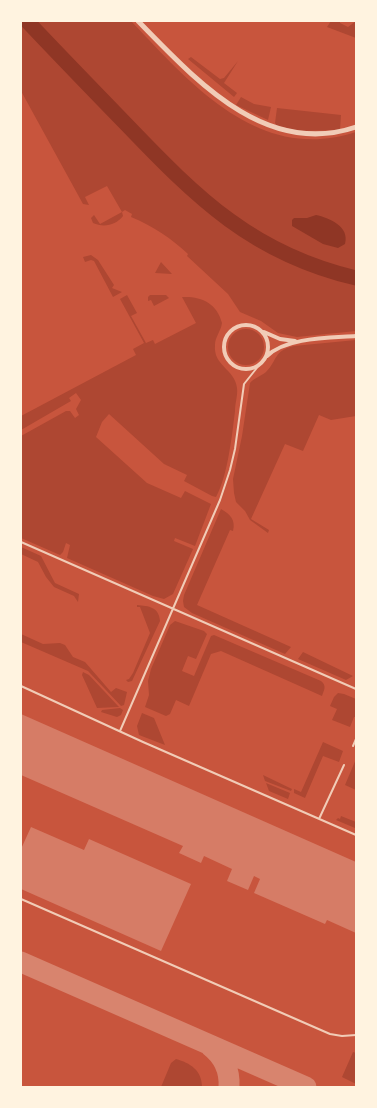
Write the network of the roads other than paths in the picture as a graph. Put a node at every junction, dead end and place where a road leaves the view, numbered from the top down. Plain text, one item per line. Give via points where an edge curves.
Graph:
1 (138, 21) edge
2 (356, 127) edge
3 (257, 328) junction
4 (356, 336) edge
5 (298, 342) junction
6 (262, 363) junction
7 (21, 542) edge
8 (173, 609) junction
9 (21, 686) edge
10 (356, 690) edge
11 (120, 731) junction
12 (356, 739) edge
13 (353, 746) dead end
14 (344, 765) dead end
15 (320, 819) junction
16 (356, 835) edge
17 (21, 899) edge
18 (356, 1035) edge

1 - 2 street via 209,89 259,122 304,135 338,133
3 - 5 street via 274,337
3 - 6 street via 268,343
3 - 6 street via 246,325 234,328 223,347 226,359 237,368 249,369
4 - 5 street
5 - 6 street via 273,351
6 - 8 lane via 245,382 230,470
7 - 8 lane
8 - 10 lane
8 - 11 lane
9 - 11 lane
11 - 15 lane
12 - 13 lane
14 - 15 lane
15 - 16 lane
17 - 18 lane via 330,1034

